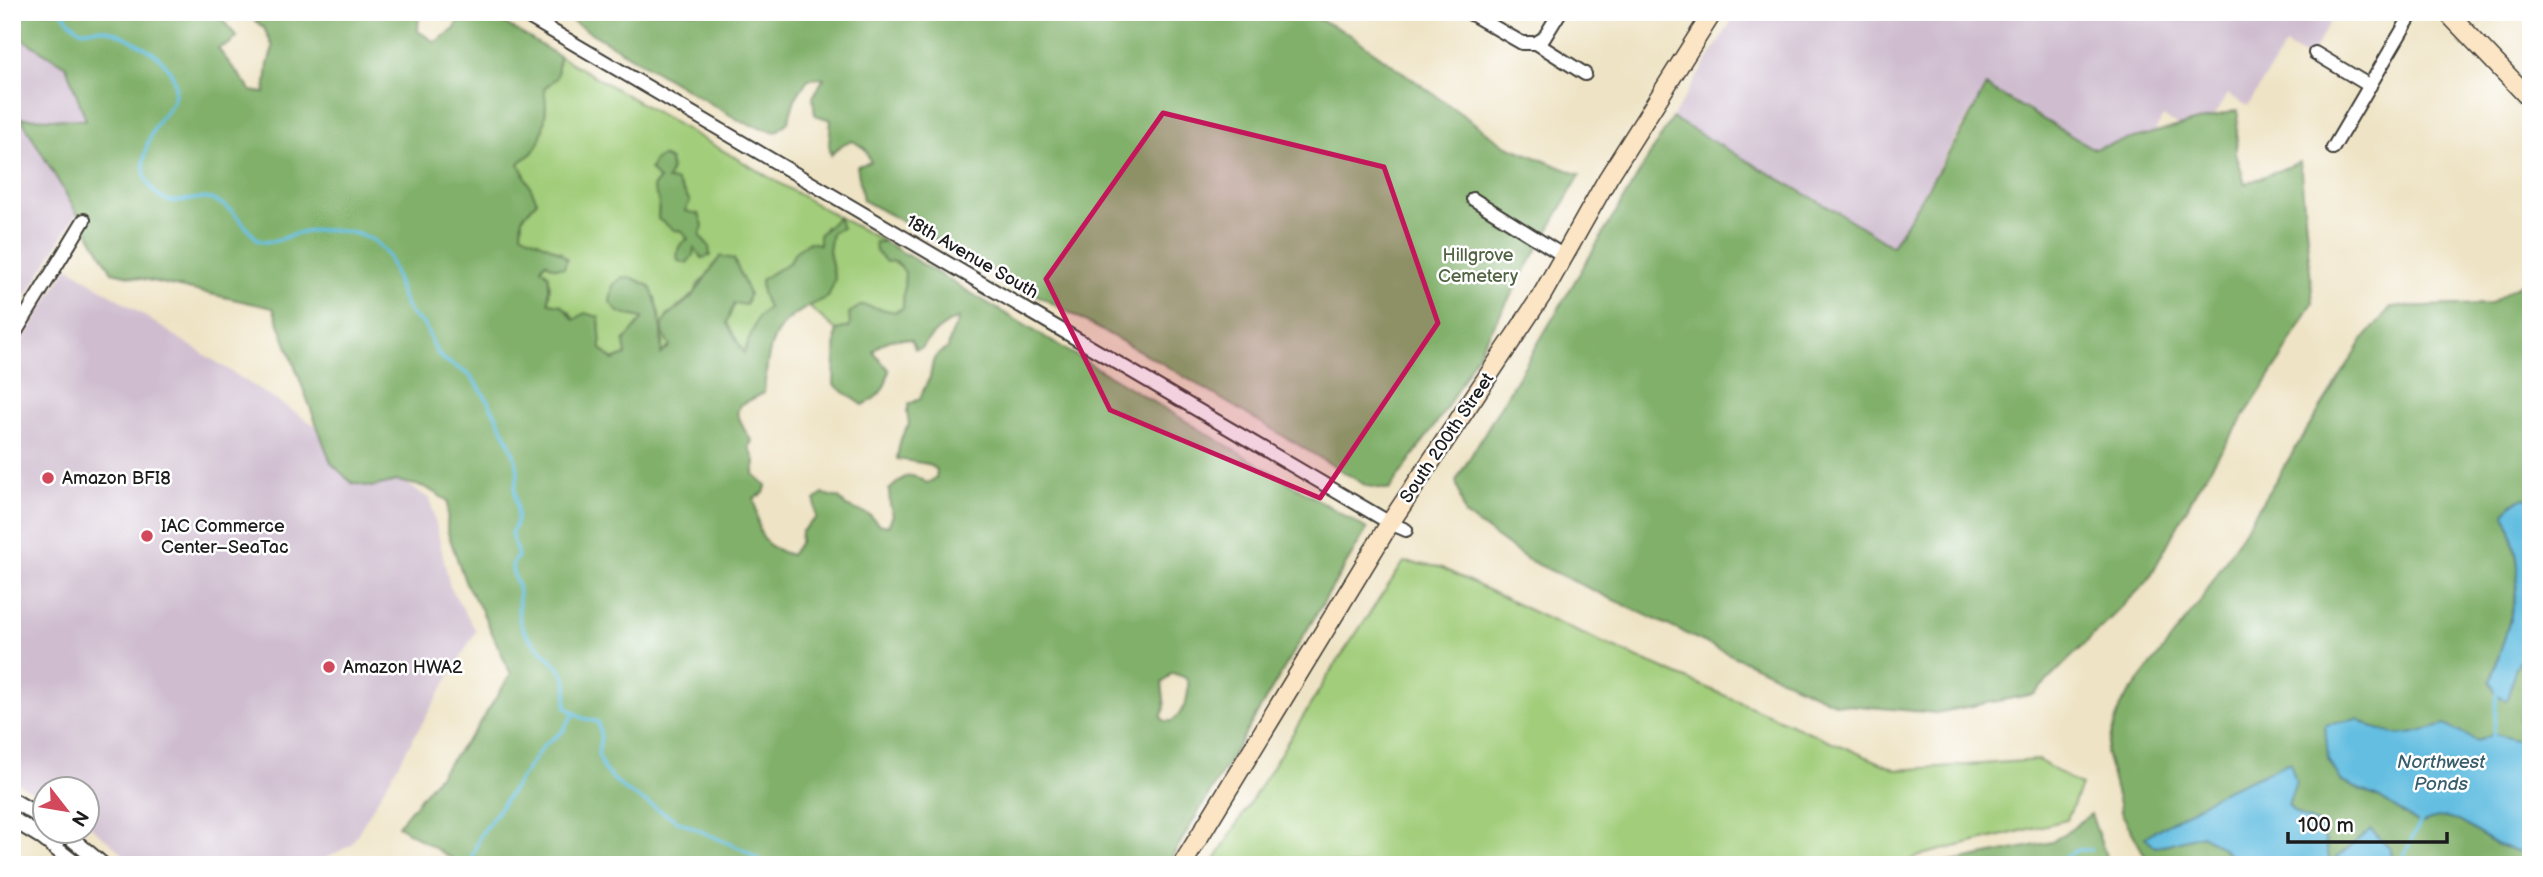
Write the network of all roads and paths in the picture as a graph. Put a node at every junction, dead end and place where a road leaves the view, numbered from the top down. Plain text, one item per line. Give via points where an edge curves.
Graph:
1 (520, 12) edge
2 (1468, 12) edge
3 (1560, 12) edge
4 (1713, 12) edge
5 (2413, 12) edge
6 (2447, 12) edge
7 (1536, 43) junction
8 (2315, 53) dead end
9 (1585, 74) dead end
10 (2370, 86) junction
11 (2531, 100) edge
12 (2333, 148) dead end
13 (1473, 199) dead end
14 (84, 220) dead end
15 (1564, 256) junction
16 (12, 338) edge
17 (1398, 526) junction
18 (12, 800) edge
19 (32, 812) edge
20 (12, 819) edge
21 (81, 846) edge
22 (77, 865) edge
23 (103, 865) edge
24 (1182, 865) edge

1 - 17 street, 18th Avenue South
2 - 7 street via 1522,43
3 - 7 street
4 - 15 main road, South 200th Street
5 - 10 street
6 - 11 main road
7 - 9 street
8 - 10 street
10 - 12 street
13 - 15 street
14 - 16 street
15 - 17 main road, South 200th Street
17 - 24 main road, South 200th Street
18 - 19 street
20 - 22 street
21 - 23 street

